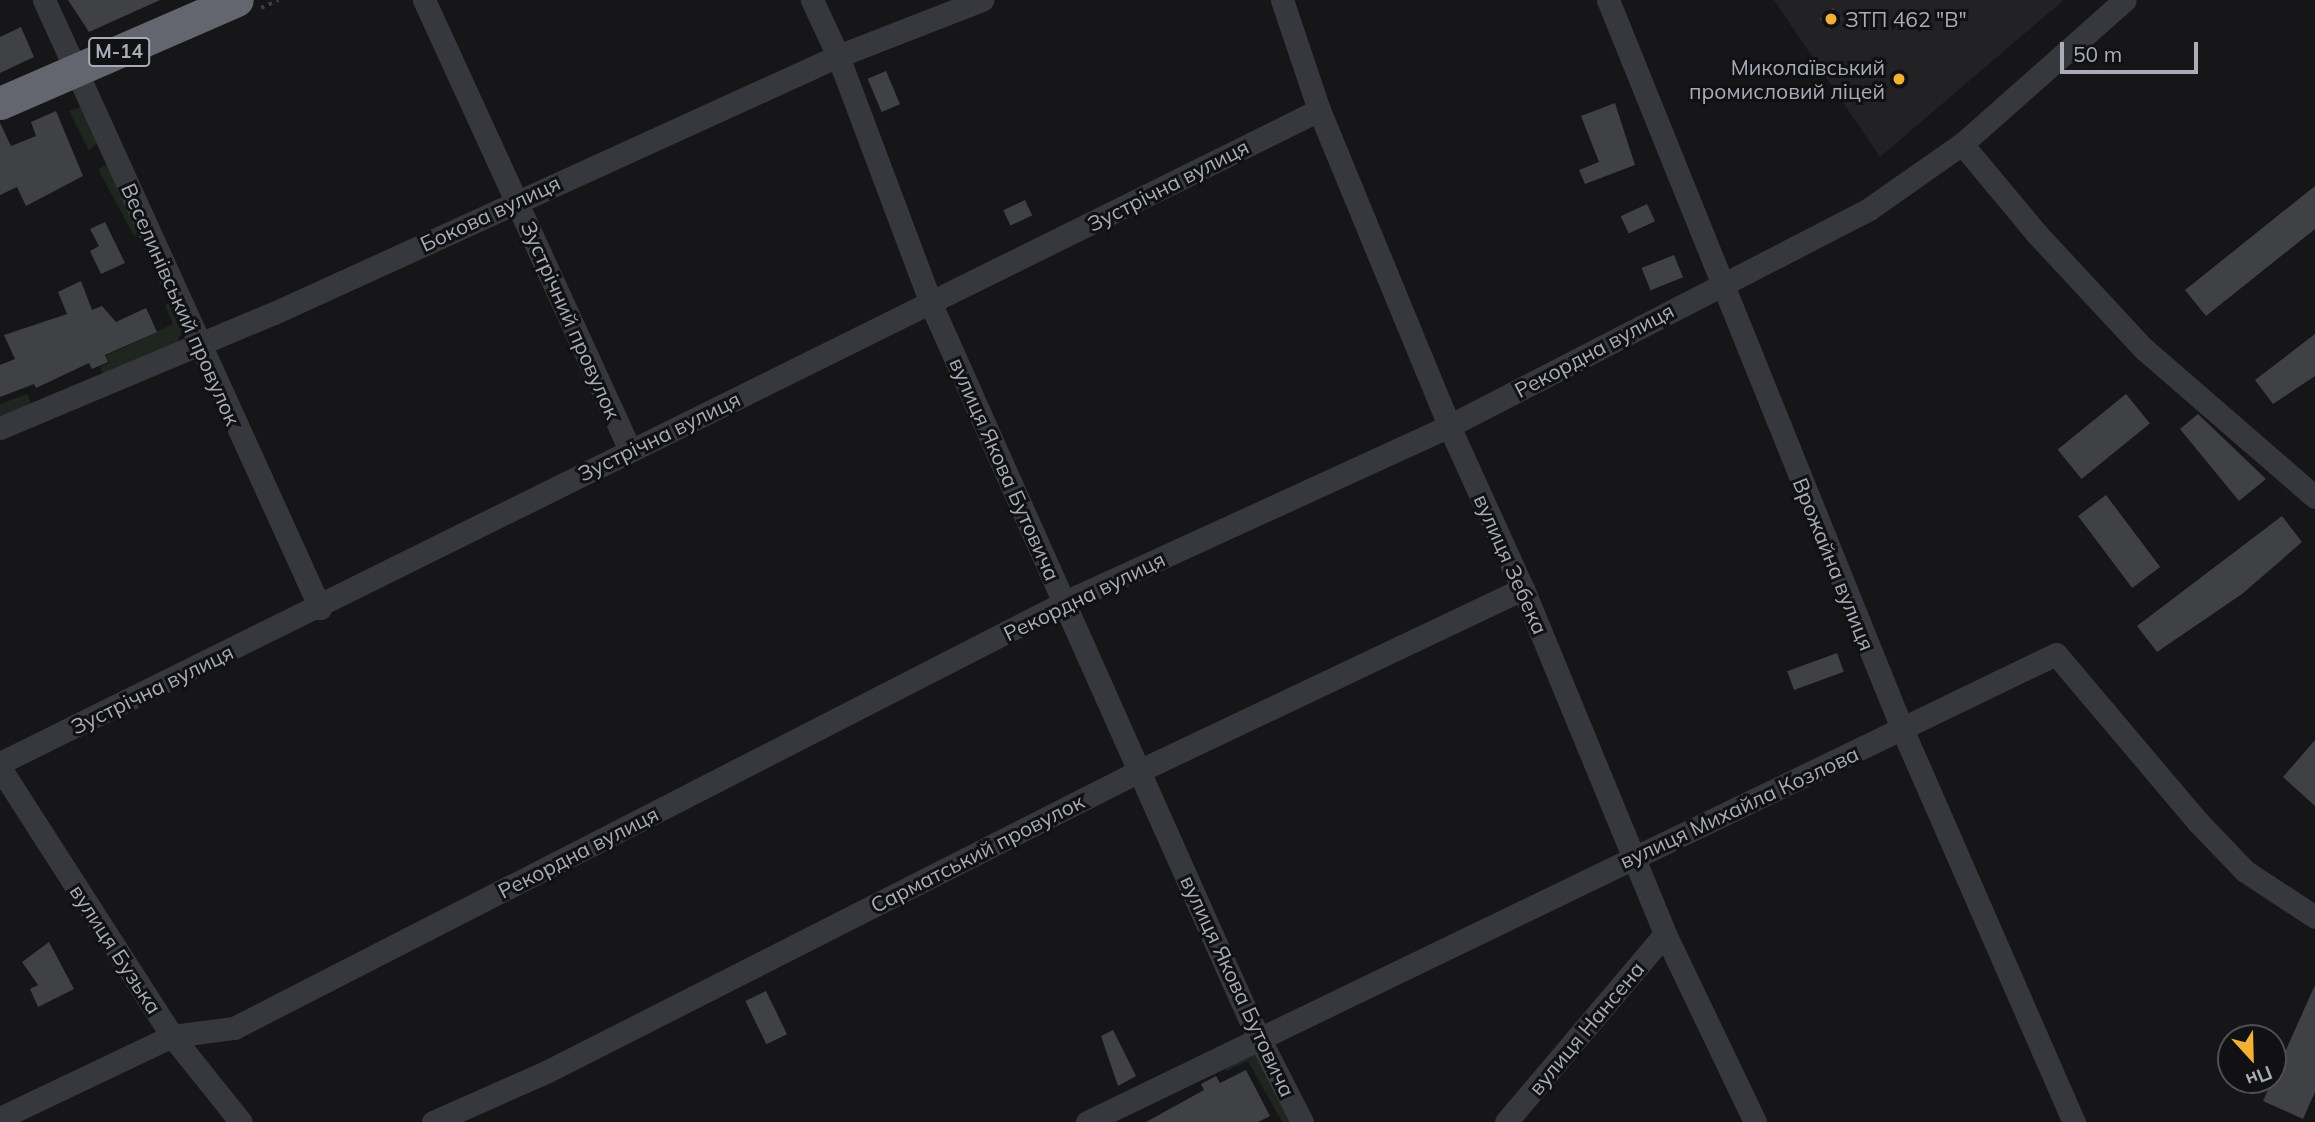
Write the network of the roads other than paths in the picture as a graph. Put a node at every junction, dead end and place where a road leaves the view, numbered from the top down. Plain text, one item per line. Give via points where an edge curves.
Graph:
1 (44, 0) edge
2 (237, 0) edge
3 (424, 0) edge
4 (812, 0) edge
5 (982, 0) edge
6 (1282, 0) edge
7 (1608, 0) edge
8 (2125, 0) edge
9 (838, 56) junction
10 (74, 71) junction
11 (0, 103) edge
12 (1319, 110) junction
13 (1962, 144) junction
14 (517, 200) junction
15 (1720, 284) junction
16 (931, 304) junction
17 (200, 345) junction
18 (1449, 426) junction
19 (0, 428) edge
20 (630, 449) junction
21 (2315, 497) edge
22 (1523, 589) junction
23 (1065, 602) junction
24 (320, 608) junction
25 (1903, 731) junction
26 (0, 765) edge
27 (1141, 770) junction
28 (1633, 856) junction
29 (2315, 917) edge
30 (1665, 934) junction
31 (172, 1036) junction
32 (1258, 1036) junction
33 (0, 1118) edge
34 (241, 1122) edge
35 (433, 1122) edge
36 (1087, 1122) edge
37 (1302, 1122) edge
38 (1506, 1122) edge
39 (1755, 1122) edge
40 (2074, 1122) edge

1 - 10 street, Веселинівський провулок
2 - 10 highway, М-14
3 - 14 street, Зустрічний провулок
4 - 9 street, вулиця Якова Бутовича
5 - 9 street, Бокова вулиця
6 - 12 street, вулиця Зебека
7 - 15 street, Врожайна вулиця
8 - 13 street, Рекордна вулиця
9 - 14 street, Бокова вулиця
9 - 16 street, вулиця Якова Бутовича
10 - 11 highway, М-14
10 - 17 street, Веселинівський провулок via 148,222
12 - 16 street, Зустрічна вулиця
12 - 18 street, вулиця Зебека
13 - 15 street, Рекордна вулиця via 1869,209
13 - 21 street via 2037,234 2144,349
14 - 17 street, Бокова вулиця
14 - 20 street, Зустрічний провулок
15 - 18 street, Рекордна вулиця
15 - 25 street, Врожайна вулиця
16 - 20 street, Зустрічна вулиця
16 - 23 street, вулиця Якова Бутовича
17 - 19 street, Бокова вулиця
17 - 24 street, Веселинівський провулок
18 - 22 street, вулиця Зебека
18 - 23 street, Рекордна вулиця
20 - 24 street, Зустрічна вулиця
22 - 27 street, Сарматський провулок
22 - 28 street, вулиця Зебека
23 - 27 street, вулиця Якова Бутовича
23 - 31 street, Рекордна вулиця via 234,1028
24 - 26 street, Зустрічна вулиця
25 - 28 street, вулиця Михайла Козлова
25 - 29 street, вулиця Михайла Козлова via 2056,654 2245,871
25 - 40 street, Врожайна вулиця
26 - 31 street, вулиця Бузька
27 - 32 street, вулиця Якова Бутовича
27 - 35 street, Сарматський провулок via 548,1071
28 - 30 street, вулиця Зебека
28 - 32 street, вулиця Михайла Козлова
30 - 38 street, вулиця Нансена
30 - 39 street, вулиця Зебека
31 - 33 street, Рекордна вулиця
31 - 34 street, вулиця Бузька
32 - 36 street, вулиця Михайла Козлова
32 - 37 street, вулиця Якова Бутовича

